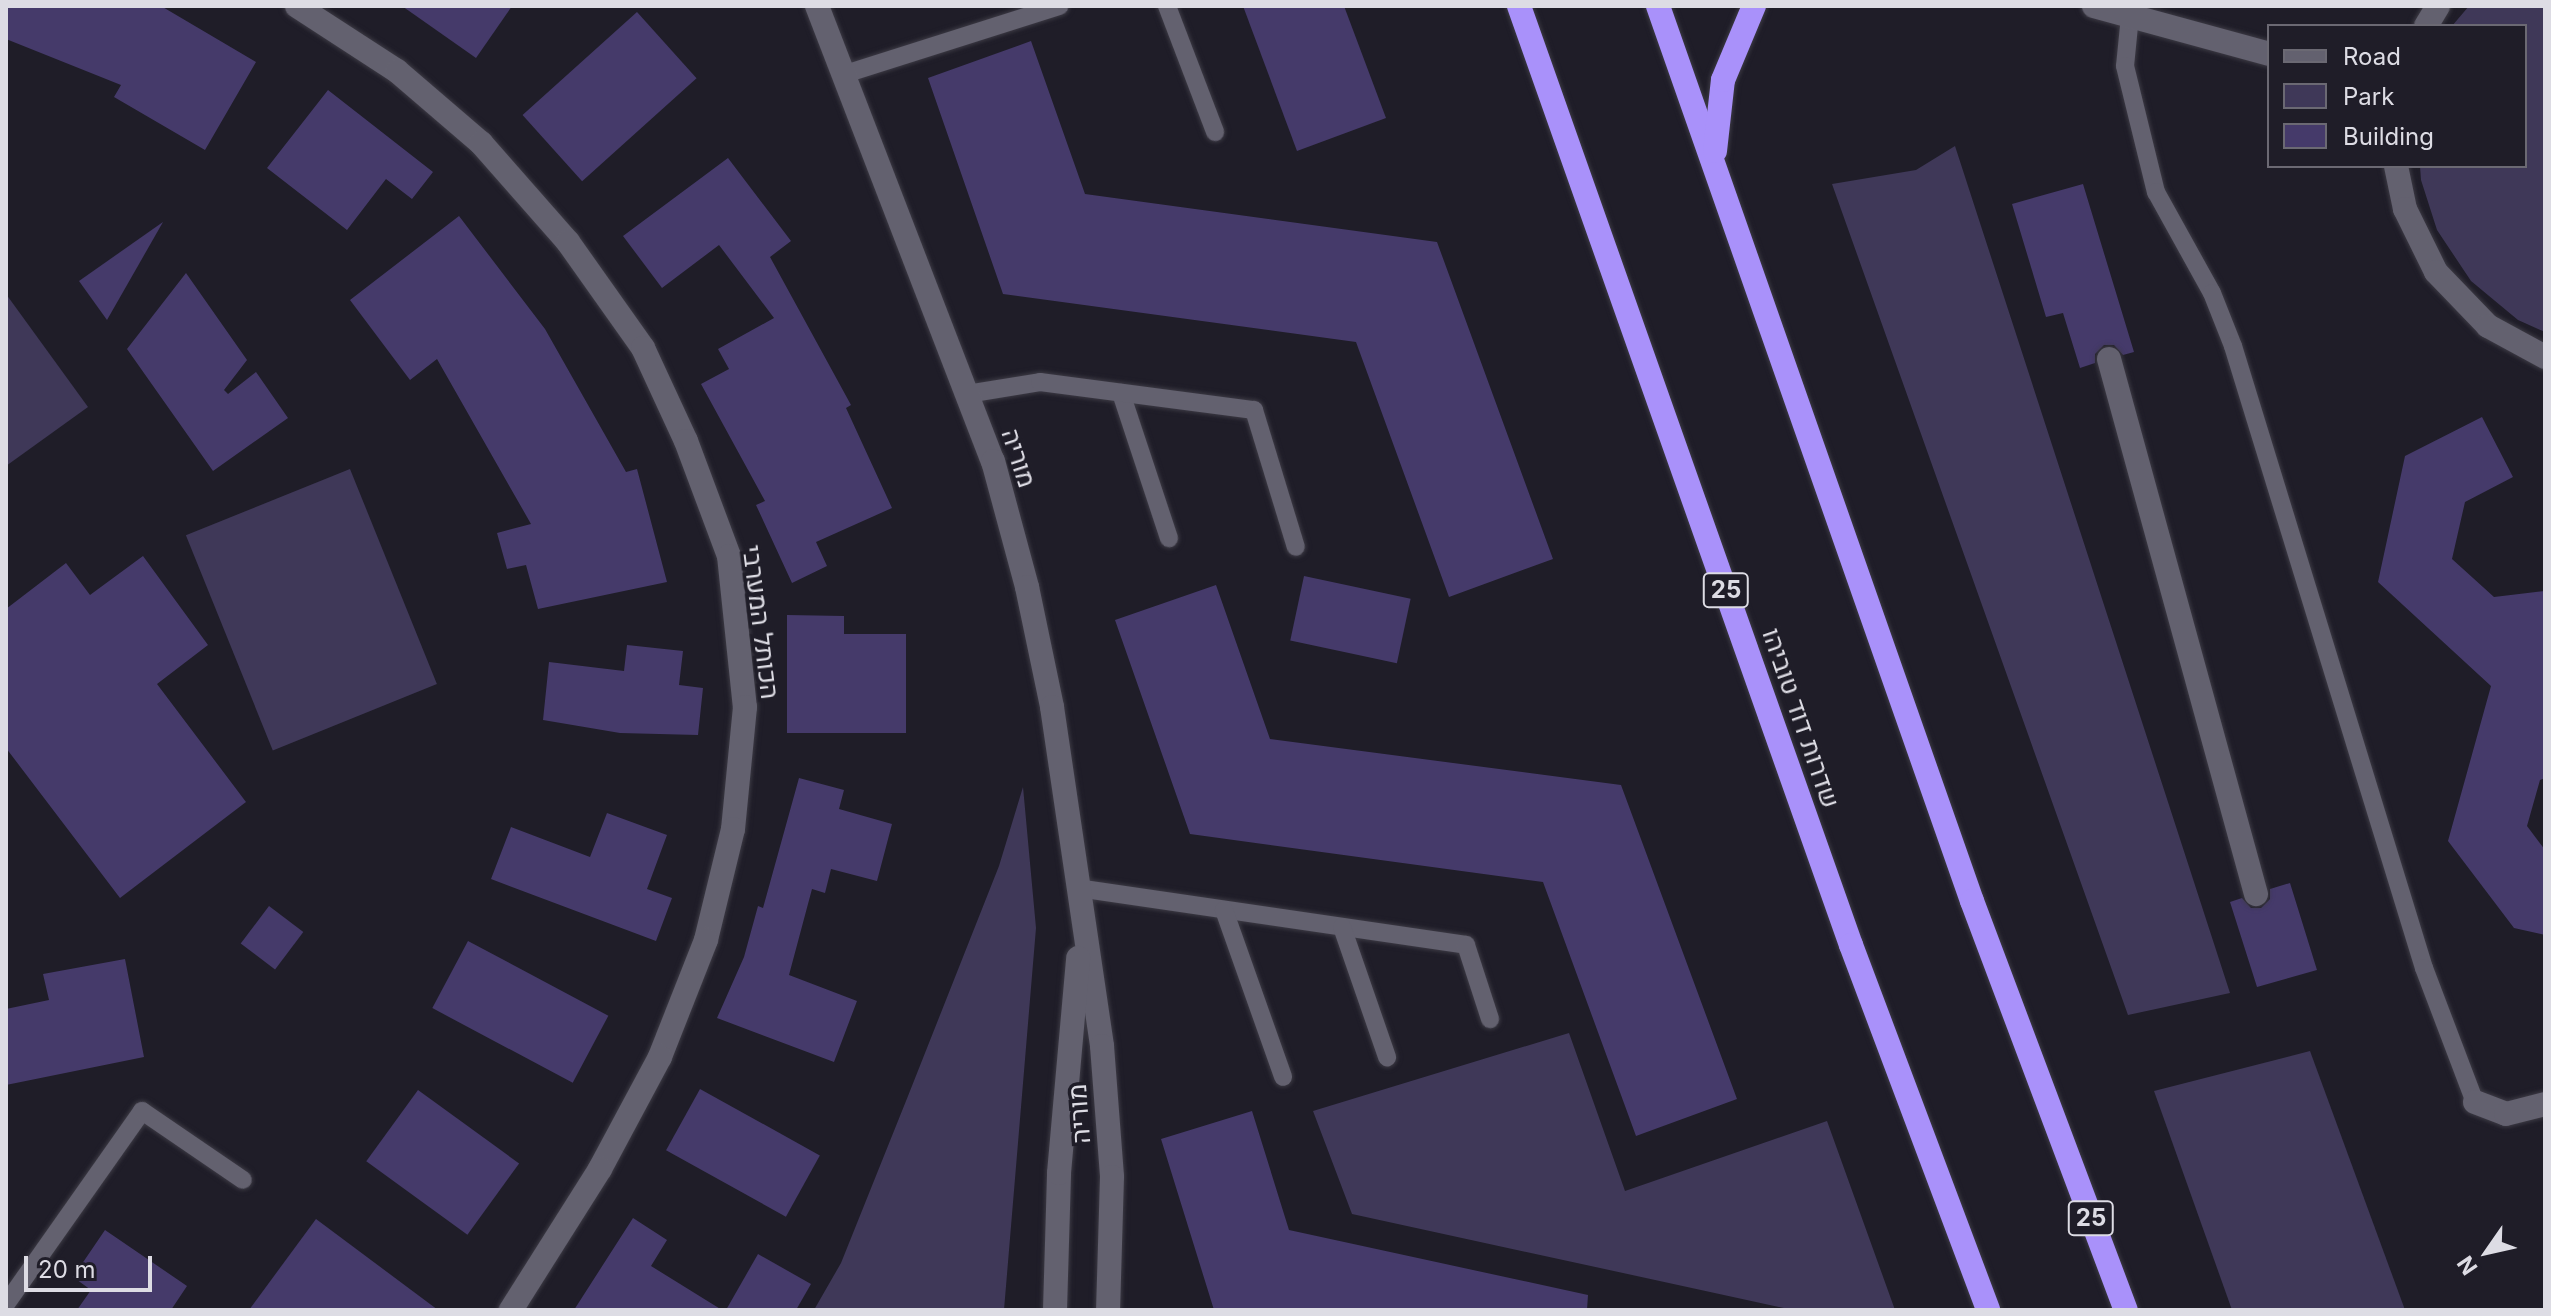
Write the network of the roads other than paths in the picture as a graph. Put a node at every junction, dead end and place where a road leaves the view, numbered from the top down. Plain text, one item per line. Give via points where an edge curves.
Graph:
1 (297, 6) edge
2 (819, 6) edge
3 (1060, 6) edge
4 (1167, 6) edge
5 (1519, 6) edge
6 (1658, 6) edge
7 (1754, 6) edge
8 (2094, 6) edge
9 (2438, 6) edge
10 (2130, 16) junction
11 (2427, 24) edge
12 (2267, 53) edge
13 (845, 74) junction
14 (1215, 132) dead end
15 (2396, 168) edge
16 (1715, 169) junction
17 (2545, 357) edge
18 (2109, 359) dead end
19 (1121, 393) junction
20 (967, 394) junction
21 (1169, 538) dead end
22 (1296, 547) dead end
23 (1077, 888) junction
24 (2256, 894) dead end
25 (1224, 910) junction
26 (1080, 916) junction
27 (1342, 927) junction
28 (1490, 1019) dead end
29 (1387, 1057) dead end
30 (1283, 1077) dead end
31 (2475, 1102) joint
32 (2545, 1104) edge
33 (243, 1180) dead end
34 (6, 1304) edge
35 (511, 1310) edge
36 (1055, 1310) edge
37 (1108, 1310) edge
38 (1988, 1310) edge
39 (2126, 1310) edge

1 - 35 street, הכותל המערבי via 397,71 481,143 568,242 643,348 686,441 729,556 745,707 733,829 706,940 660,1057 600,1169
2 - 13 street, מוריה
3 - 13 lane
4 - 14 lane
5 - 38 highway, שדרות דוד טוביהו / 25 via 1851,945
6 - 16 highway, 25
7 - 16 highway via 1723,80
8 - 10 street
9 - 11 street
10 - 12 street
10 - 31 lane via 2125,66 2156,192 2212,293 2233,346 2424,968
13 - 20 street, מוריה
15 - 17 street via 2405,209 2436,272 2488,326
16 - 39 highway, 25 via 1967,887
18 - 24 street
19 - 20 lane via 1040,382
19 - 21 lane
19 - 22 lane via 1254,410
20 - 23 street, מוריה via 993,461 1027,587 1052,707
23 - 25 lane
23 - 26 street, מוריה
25 - 27 lane
25 - 30 lane
26 - 36 street, מוריה via 1059,1173
26 - 37 street, מוריה via 1102,1046 1112,1177
27 - 28 lane via 1466,945
27 - 29 lane
31 - 32 street via 2506,1114
33 - 34 lane via 142,1111

